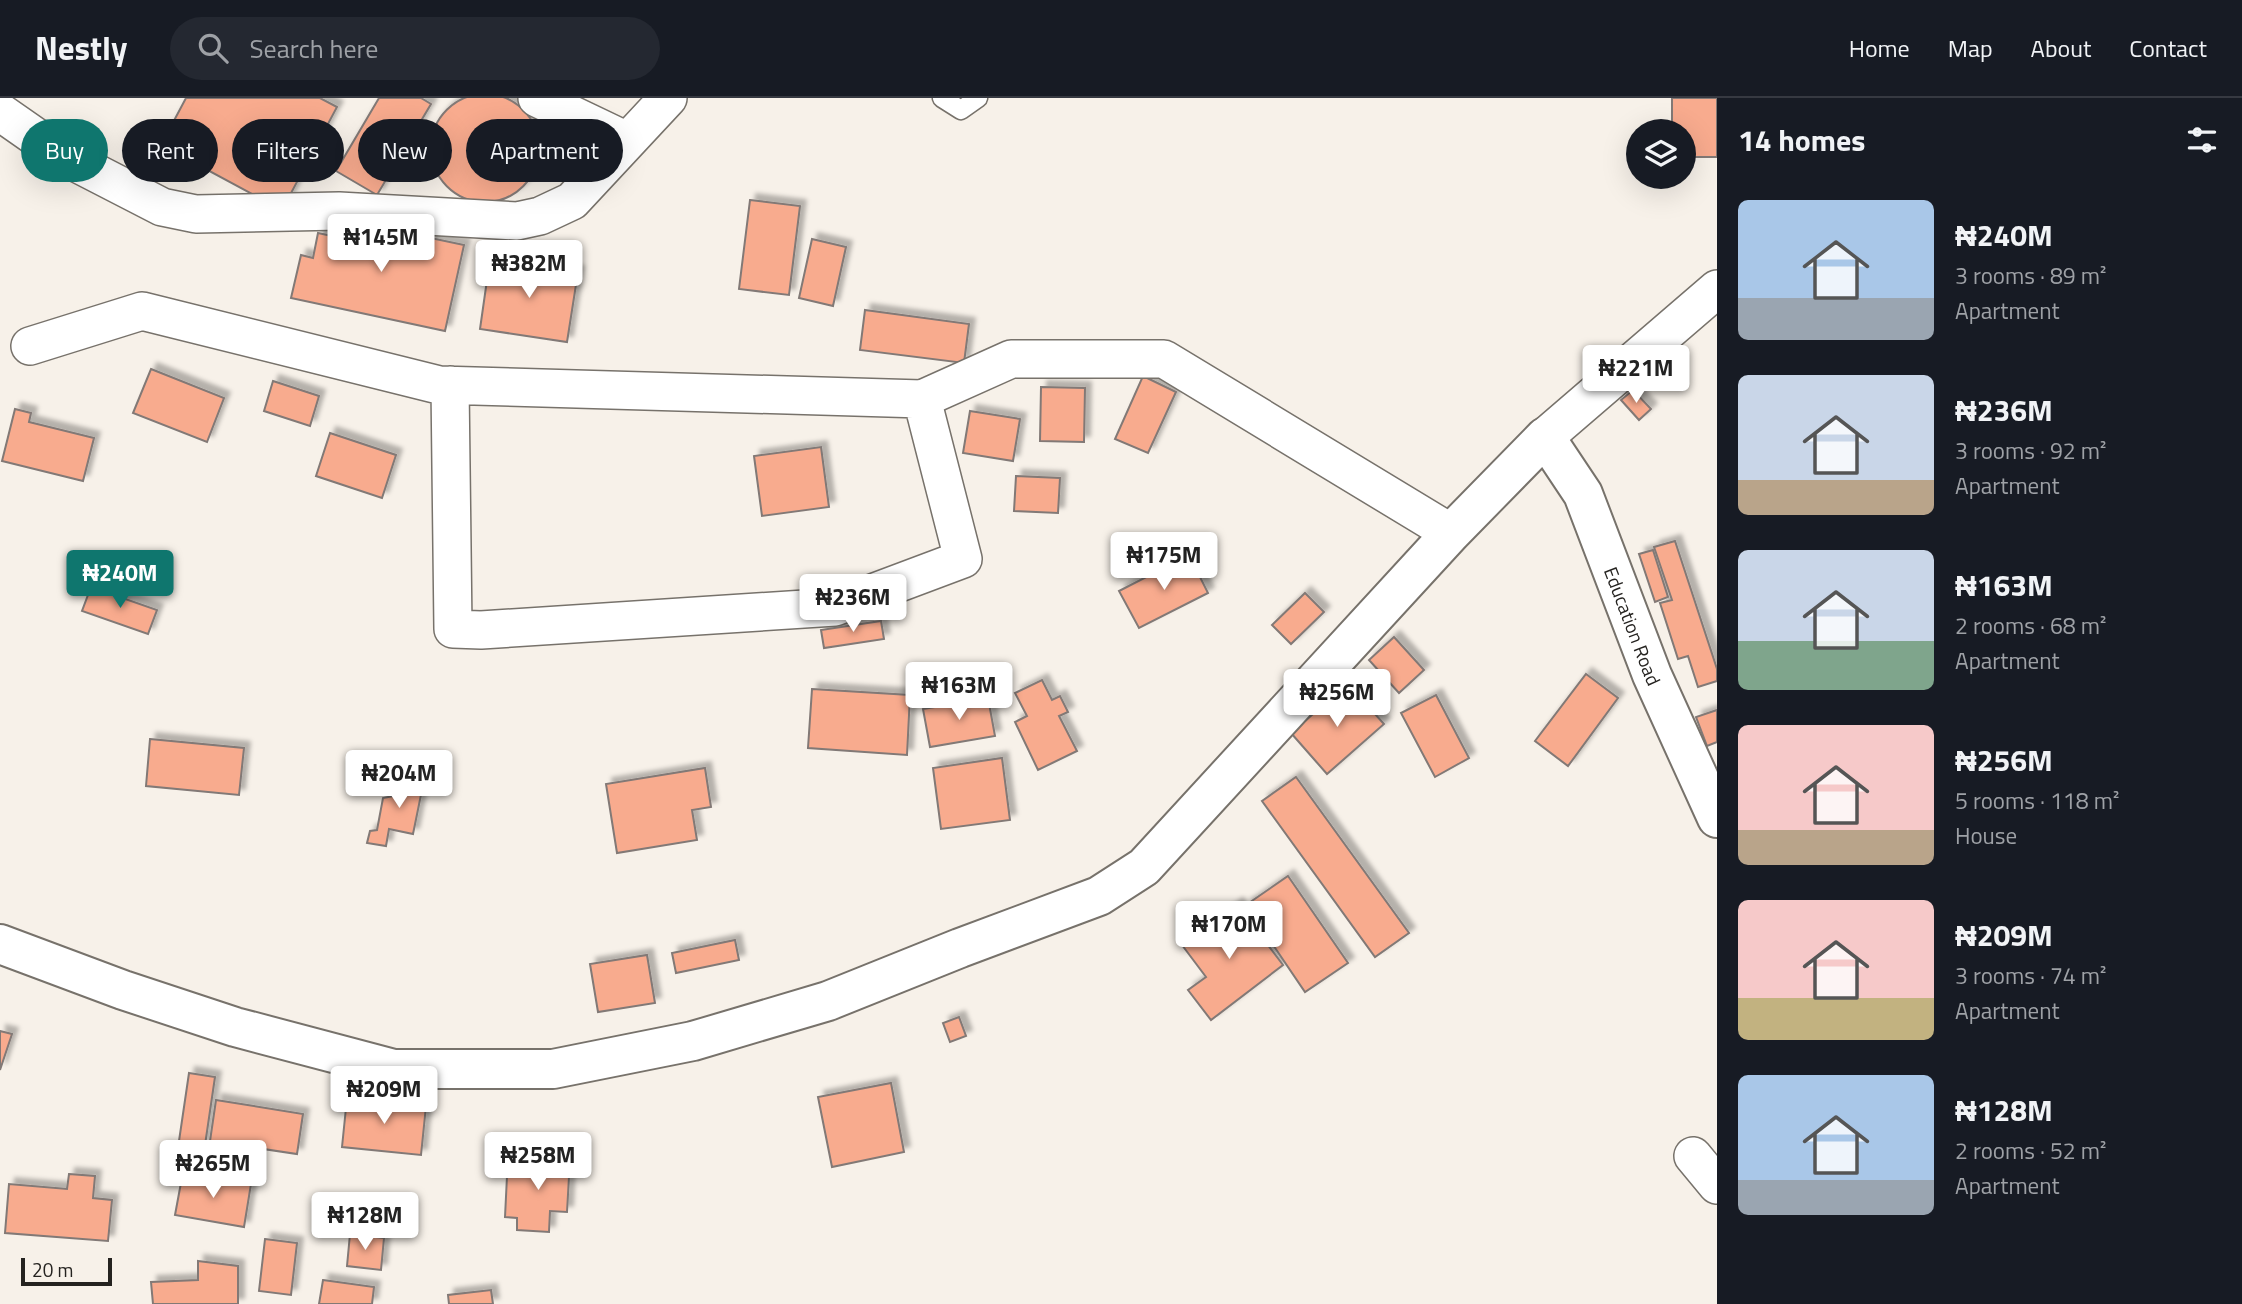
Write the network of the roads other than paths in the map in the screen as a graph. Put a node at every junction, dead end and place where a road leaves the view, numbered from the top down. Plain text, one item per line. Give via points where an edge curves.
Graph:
1 (537, 98) edge
2 (668, 98) edge
3 (942, 98) edge
4 (978, 98) edge
5 (0, 112) edge
6 (627, 141) junction
7 (1717, 289) edge
8 (30, 346) dead end
9 (450, 385) junction
10 (922, 399) junction
11 (1545, 437) junction
12 (1451, 533) junction
13 (1717, 818) edge
14 (0, 944) edge
15 (1693, 1156) dead end
16 (1717, 1185) edge

1 - 6 street
2 - 6 street
3 - 4 lane via 961,110
5 - 6 street via 63,156 162,206 196,214 339,211 517,221 572,201
7 - 11 street
8 - 9 street via 142,311
9 - 10 street
9 - 10 street via 453,629 481,630 835,607 963,559
10 - 12 street via 1011,359 1164,359
11 - 12 street
11 - 13 street, Education Road via 1583,494 1652,675
12 - 14 street via 1144,867 1099,896 828,1001 693,1041 553,1069 394,1069 235,1027
15 - 16 street

